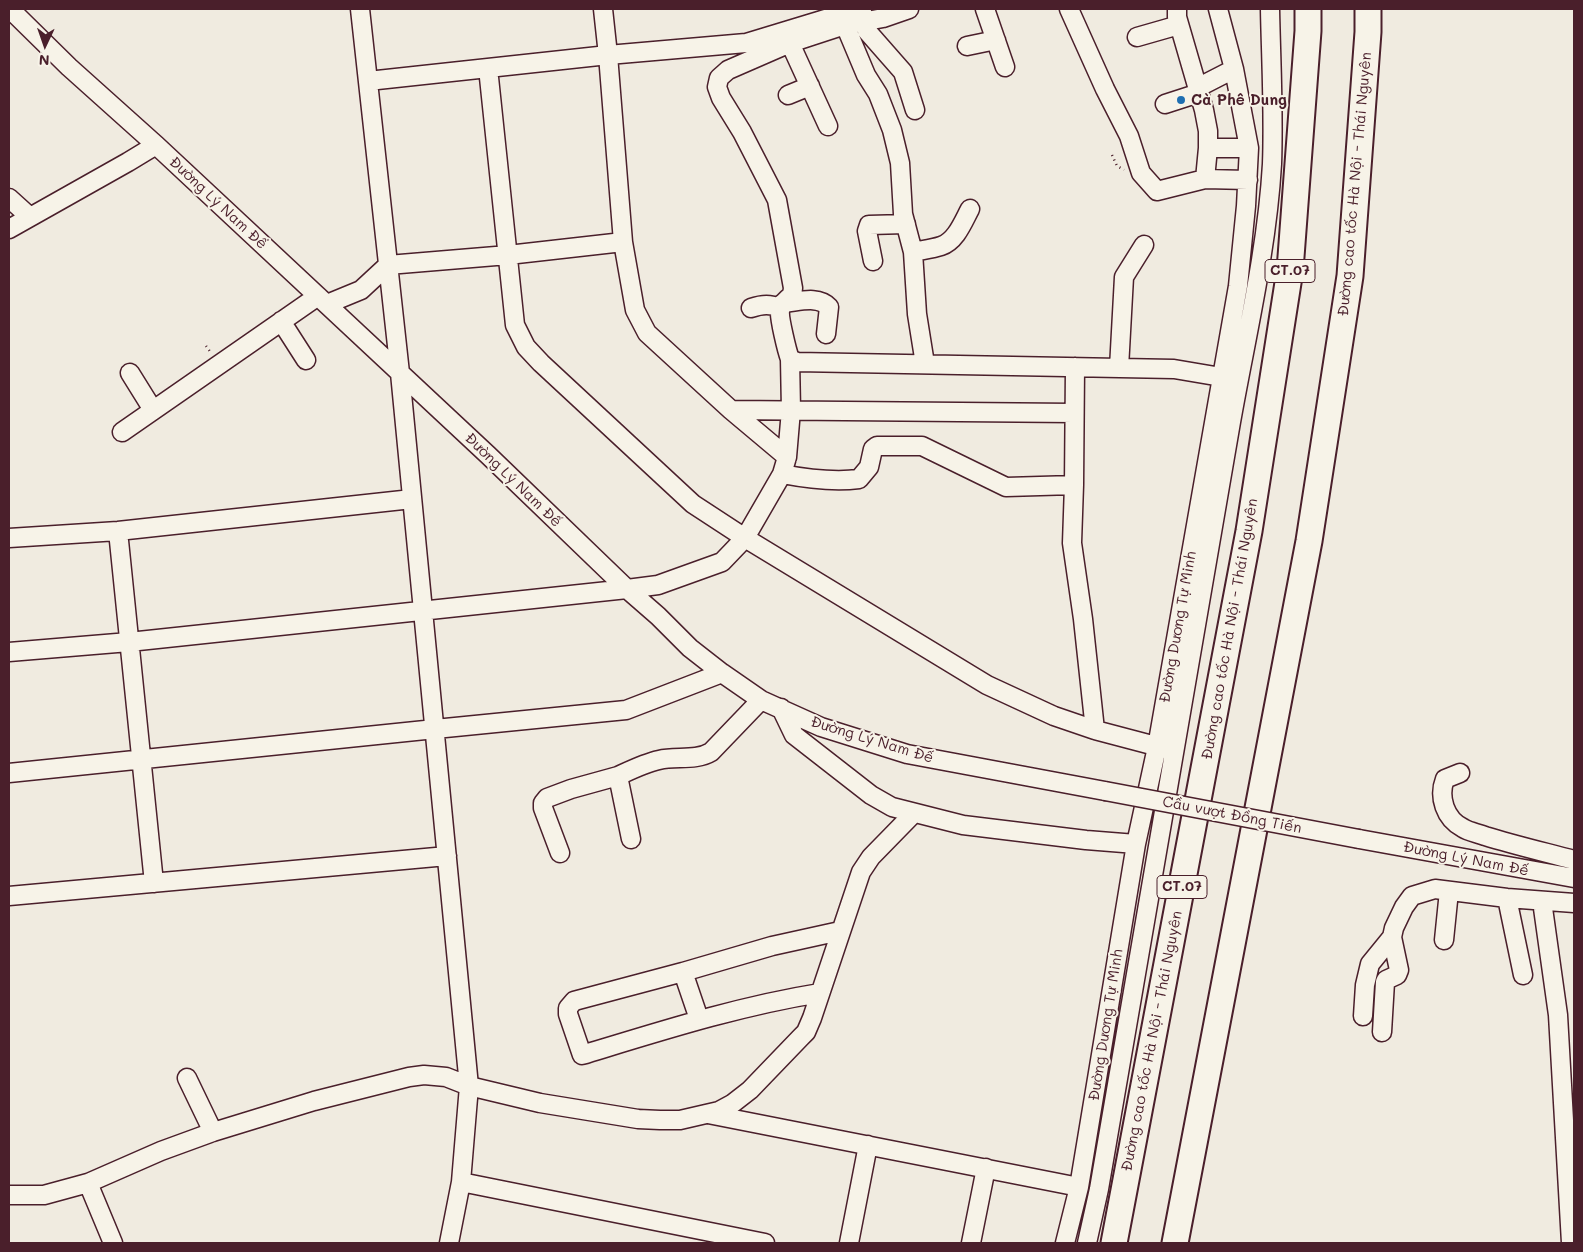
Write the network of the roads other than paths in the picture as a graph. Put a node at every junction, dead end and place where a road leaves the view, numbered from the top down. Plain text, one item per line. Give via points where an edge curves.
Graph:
1 (10, 9) edge
2 (360, 9) edge
3 (603, 9) edge
4 (909, 9) edge
5 (984, 9) edge
6 (1069, 9) edge
7 (1218, 9) edge
8 (1270, 9) edge
9 (1308, 9) edge
10 (861, 13) edge
11 (1178, 17) edge
12 (1369, 17) edge
13 (845, 25) junction
14 (1137, 37) dead end
15 (996, 40) junction
16 (790, 43) junction
17 (967, 46) dead end
18 (608, 55) junction
19 (1005, 67) dead end
20 (488, 68) junction
21 (1234, 69) junction
22 (368, 81) junction
23 (810, 86) junction
24 (1198, 90) junction
25 (788, 95) dead end
26 (1165, 104) dead end
27 (914, 110) dead end
28 (828, 126) dead end
29 (156, 145) junction
30 (1208, 148) junction
31 (1248, 148) junction
32 (1205, 179) junction
33 (1248, 180) junction
34 (9, 198) edge
35 (970, 209) dead end
36 (30, 217) junction
37 (906, 224) junction
38 (9, 229) edge
39 (623, 242) junction
40 (1144, 245) dead end
41 (913, 252) junction
42 (508, 256) junction
43 (873, 261) dead end
44 (388, 265) junction
45 (323, 300) junction
46 (782, 306) junction
47 (751, 308) dead end
48 (281, 321) junction
49 (826, 334) dead end
50 (790, 359) junction
51 (306, 360) dead end
52 (925, 364) junction
53 (1075, 367) junction
54 (1119, 368) junction
55 (130, 373) dead end
56 (400, 373) junction
57 (1230, 378) junction
58 (153, 410) junction
59 (731, 410) junction
60 (791, 410) junction
61 (1074, 413) junction
62 (122, 432) dead end
63 (787, 457) junction
64 (782, 474) junction
65 (1074, 485) junction
66 (412, 499) junction
67 (118, 531) junction
68 (9, 538) edge
69 (745, 538) junction
70 (627, 589) junction
71 (423, 611) junction
72 (129, 642) junction
73 (9, 652) edge
74 (722, 673) junction
75 (761, 700) junction
76 (780, 708) junction
77 (435, 729) junction
78 (1095, 730) junction
79 (1157, 747) junction
80 (1175, 751) junction
81 (141, 760) junction
82 (9, 773) edge
83 (1460, 773) dead end
84 (618, 776) junction
85 (1105, 791) joint
86 (914, 813) junction
87 (631, 839) dead end
88 (1359, 839) joint
89 (1136, 844) junction
90 (560, 853) dead end
91 (447, 856) junction
92 (1574, 860) edge
93 (1574, 878) edge
94 (154, 883) junction
95 (1449, 891) junction
96 (9, 896) edge
97 (1507, 898) junction
98 (1542, 901) junction
99 (1574, 903) edge
100 (840, 931) junction
101 (1392, 937) junction
102 (1444, 940) dead end
103 (682, 972) junction
104 (1523, 975) dead end
105 (820, 993) junction
106 (1363, 1016) dead end
107 (699, 1019) junction
108 (1382, 1032) dead end
109 (187, 1078) dead end
110 (469, 1086) junction
111 (708, 1114) junction
112 (213, 1132) junction
113 (868, 1145) junction
114 (986, 1168) junction
115 (461, 1182) junction
116 (88, 1183) junction
117 (1079, 1187) junction
118 (9, 1195) edge
119 (113, 1243) edge
120 (449, 1243) edge
121 (765, 1243) edge
122 (849, 1243) edge
123 (971, 1243) edge
124 (1065, 1243) edge
125 (1087, 1243) edge
126 (1114, 1243) edge
127 (1176, 1243) edge
128 (1571, 1243) edge

1 - 29 street, Đường Lý Nam Đế
2 - 22 street
3 - 18 street
4 - 10 street via 883,18
5 - 15 street
6 - 32 street via 1129,136 1141,173 1157,191
7 - 21 street, Đường Dương Tự Minh
8 - 57 street, Đường Dương Tự Minh via 1272,165 1254,305
9 - 126 highway, Đường cao tốc Hà Nội - Thái Nguyên / CT.07 via 1290,270 1249,531
10 - 13 street
10 - 18 street via 746,43
10 - 27 street via 870,35 903,72
11 - 14 street
11 - 24 street
12 - 127 highway, Đường cao tốc Hà Nội - Thái Nguyên via 1350,276 1310,531
13 - 16 street
13 - 37 street via 892,130 900,163
15 - 17 street
15 - 19 street
16 - 23 street
16 - 46 street via 728,70 719,78 717,87 777,200 793,288 792,295
18 - 20 street
18 - 39 street
20 - 22 street
20 - 42 street
21 - 24 street
21 - 31 street, Đường Dương Tự Minh
22 - 44 street
23 - 25 street
23 - 28 street
24 - 26 street
24 - 30 street via 1208,131
29 - 36 street
29 - 45 street, Đường Lý Nam Đế
30 - 31 street
30 - 32 street
31 - 33 street, Đường Dương Tự Minh
32 - 33 street
33 - 57 street, Đường Dương Tự Minh
34 - 36 street
35 - 41 street via 950,240 942,246
36 - 38 street
37 - 41 street
37 - 43 street via 870,225 866,231
39 - 42 street
39 - 59 street via 634,310 647,333
40 - 54 street via 1124,277
41 - 52 street via 917,314
42 - 44 street
42 - 69 street via 515,325 526,347 693,504
44 - 45 street via 361,290
44 - 56 street
45 - 48 street
45 - 56 street, Đường Lý Nam Đế
46 - 47 street via 763,304
46 - 49 street via 817,300 824,302 829,307
46 - 50 street via 780,311
48 - 51 street
48 - 58 street
50 - 52 street via 797,362
50 - 60 street
52 - 53 street
53 - 54 street
53 - 61 street
54 - 57 street via 1180,370
55 - 58 street
56 - 66 street
56 - 70 street, Đường Lý Nam Đế
57 - 79 street, Đường Dương Tự Minh
57 - 80 street, Đường Dương Tự Minh
58 - 62 street
59 - 60 street
59 - 63 street
60 - 61 street
60 - 63 street
61 - 65 street
63 - 64 street
64 - 65 street via 805,479 859,479 869,467 873,449 877,446 922,446 1006,487
64 - 69 street
65 - 78 street via 1072,543
66 - 67 street
66 - 71 street
67 - 68 street
67 - 72 street
69 - 70 street via 722,562 658,586
69 - 78 street via 987,685 1054,716
70 - 71 street
70 - 74 street, Đường Lý Nam Đế
71 - 72 street
71 - 77 street
72 - 73 street
72 - 81 street
74 - 75 street, Đường Lý Nam Đế
74 - 77 street via 626,710
75 - 76 street, Đường Lý Nam Đế
75 - 84 street via 702,757 660,760
76 - 85 street, Đường Lý Nam Đế via 821,727 907,754
76 - 86 street via 794,735 804,744 880,802
77 - 81 street
77 - 91 street
78 - 79 street
79 - 80 street
79 - 89 street, Đường Dương Tự Minh
80 - 125 street, Đường Dương Tự Minh via 1101,1179
81 - 82 street
81 - 94 street
83 - 92 street via 1445,778 1442,797 1444,808 1462,828
84 - 87 street
84 - 90 street via 571,789 547,798 543,803
85 - 88 street, Cầu vượt Đồng Tiến, bridge
86 - 89 street via 963,825
86 - 100 street via 871,857 861,872
88 - 93 street, Đường Lý Nam Đế
89 - 117 street, Đường Dương Tự Minh
91 - 94 street
91 - 110 street
94 - 96 street
95 - 97 street
95 - 101 street via 1435,889 1412,896
95 - 102 street
97 - 98 street
97 - 104 street
98 - 99 street
98 - 128 street via 1558,1015
100 - 103 street via 772,946
100 - 105 street
101 - 106 street via 1370,964
101 - 108 street via 1399,970 1385,982
103 - 107 street
103 - 107 street via 571,1004 568,1014 582,1055
105 - 107 street
105 - 111 street via 801,1038 750,1090 732,1104
109 - 112 street
110 - 111 street via 540,1103 638,1119 680,1120
110 - 112 street via 446,1077 408,1077
110 - 115 street
111 - 113 street
112 - 116 street
113 - 114 street
113 - 122 street
114 - 117 street
114 - 123 street
115 - 120 street
115 - 121 street
116 - 118 street via 44,1195
116 - 119 street
117 - 124 street, Đường Dương Tự Minh

